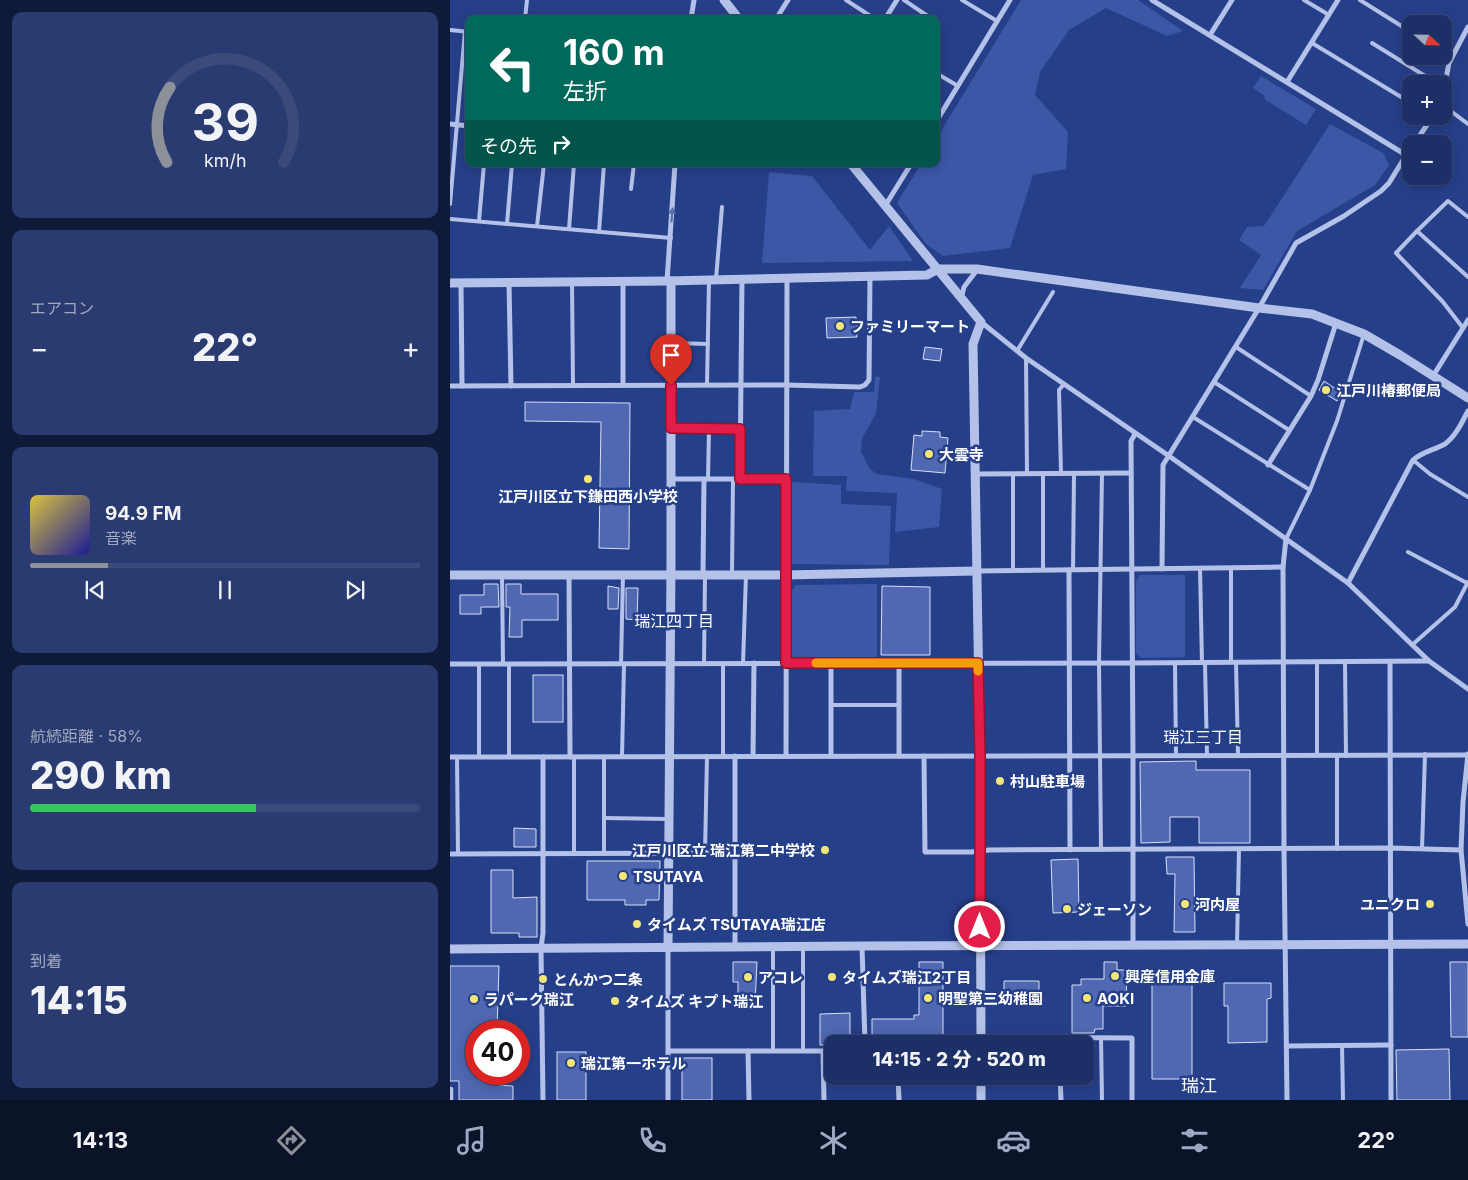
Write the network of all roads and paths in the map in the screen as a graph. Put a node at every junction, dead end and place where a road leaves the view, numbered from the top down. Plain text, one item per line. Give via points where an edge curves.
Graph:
1 (527, 0) edge
2 (694, 0) edge
3 (724, 0) edge
4 (788, 0) edge
5 (846, 0) edge
6 (896, 0) edge
7 (904, 0) edge
8 (962, 0) edge
9 (1010, 0) edge
10 (1152, 0) edge
11 (1232, 0) edge
12 (1304, 0) edge
13 (1338, 0) edge
14 (1360, 0) edge
15 (525, 15) edge
16 (692, 15) edge
17 (735, 15) edge
18 (779, 15) edge
19 (869, 15) edge
20 (887, 15) edge
21 (926, 15) edge
22 (1329, 15) junction
23 (997, 21) junction
24 (1402, 26) edge
25 (1468, 28) edge
26 (450, 30) edge
27 (465, 32) edge
28 (1210, 35) junction
29 (1312, 43) junction
30 (1372, 43) dead end
31 (465, 51) edge
32 (1452, 55) edge
33 (940, 75) edge
34 (1424, 75) edge
35 (1288, 82) junction
36 (958, 86) junction
37 (1402, 98) edge
38 (1452, 112) edge
39 (940, 115) edge
40 (450, 124) edge
41 (1468, 124) edge
42 (457, 125) junction
43 (465, 126) edge
44 (1402, 153) edge
45 (1402, 162) edge
46 (484, 167) edge
47 (512, 167) edge
48 (544, 167) edge
49 (574, 167) edge
50 (604, 167) edge
51 (634, 167) edge
52 (676, 167) edge
53 (854, 167) edge
54 (909, 167) edge
55 (632, 189) dead end
56 (450, 204) edge
57 (885, 206) junction
58 (722, 208) dead end
59 (1468, 217) edge
60 (450, 219) edge
61 (479, 221) junction
62 (507, 224) junction
63 (537, 226) junction
64 (569, 229) junction
65 (1417, 231) junction
66 (599, 232) junction
67 (670, 238) junction
68 (938, 269) junction
69 (977, 269) junction
70 (870, 276) junction
71 (1468, 277) edge
72 (742, 278) junction
73 (786, 278) junction
74 (712, 279) junction
75 (623, 281) junction
76 (669, 281) junction
77 (572, 282) junction
78 (450, 283) edge
79 (462, 283) junction
80 (509, 283) junction
81 (1052, 292) dead end
82 (962, 299) junction
83 (1259, 308) junction
84 (1468, 320) edge
85 (981, 322) junction
86 (1336, 323) junction
87 (1463, 328) junction
88 (1364, 334) junction
89 (671, 343) junction
90 (708, 344) junction
91 (1236, 347) junction
92 (1017, 351) junction
93 (1026, 358) junction
94 (1433, 376) junction
95 (1214, 382) junction
96 (1064, 384) junction
97 (573, 385) junction
98 (623, 385) junction
99 (671, 385) junction
100 (707, 385) junction
101 (741, 385) junction
102 (786, 385) junction
103 (450, 386) edge
104 (462, 386) junction
105 (511, 386) junction
106 (1311, 396) junction
107 (1468, 398) edge
108 (1468, 411) edge
109 (1193, 417) junction
110 (671, 428) junction
111 (708, 428) junction
112 (740, 429) junction
113 (1289, 430) junction
114 (1135, 434) junction
115 (1169, 456) junction
116 (1413, 460) junction
117 (1268, 464) junction
118 (1044, 473) junction
119 (1061, 473) junction
120 (1074, 473) junction
121 (1102, 473) junction
122 (1131, 473) junction
123 (975, 474) junction
124 (1012, 474) junction
125 (1027, 474) junction
126 (671, 479) junction
127 (706, 479) junction
128 (734, 479) junction
129 (740, 479) junction
130 (786, 479) junction
131 (1310, 490) junction
132 (1468, 497) edge
133 (1286, 540) junction
134 (1408, 552) dead end
135 (1283, 567) junction
136 (1200, 568) junction
137 (1231, 568) junction
138 (1132, 569) junction
139 (1162, 569) junction
140 (1043, 570) junction
141 (1071, 570) junction
142 (1101, 570) junction
143 (976, 571) junction
144 (1013, 571) junction
145 (502, 575) junction
146 (568, 575) junction
147 (623, 575) junction
148 (671, 575) junction
149 (704, 575) junction
150 (732, 575) junction
151 (746, 575) junction
152 (785, 575) junction
153 (450, 576) edge
154 (1348, 583) junction
155 (1468, 583) edge
156 (1412, 645) junction
157 (1429, 661) junction
158 (1234, 662) junction
159 (1284, 662) junction
160 (1317, 662) junction
161 (1345, 662) junction
162 (1390, 662) junction
163 (754, 663) junction
164 (786, 663) junction
165 (831, 663) junction
166 (899, 663) junction
167 (978, 663) junction
168 (1070, 663) junction
169 (1099, 663) junction
170 (1133, 663) junction
171 (1175, 663) junction
172 (1204, 663) junction
173 (450, 664) edge
174 (479, 664) junction
175 (502, 664) junction
176 (509, 664) junction
177 (569, 664) junction
178 (622, 664) junction
179 (670, 664) junction
180 (704, 664) junction
181 (723, 664) junction
182 (744, 664) junction
183 (1468, 689) edge
184 (831, 705) junction
185 (899, 705) junction
186 (1425, 754) junction
187 (1468, 754) edge
188 (980, 755) junction
189 (1070, 755) junction
190 (1100, 755) junction
191 (1133, 755) junction
192 (1176, 755) junction
193 (1207, 755) junction
194 (1238, 755) junction
195 (1391, 755) junction
196 (622, 756) junction
197 (670, 756) junction
198 (707, 756) junction
199 (723, 756) junction
200 (735, 756) junction
201 (753, 756) junction
202 (786, 756) junction
203 (832, 756) junction
204 (899, 756) junction
205 (924, 756) junction
206 (1284, 756) junction
207 (1317, 756) junction
208 (1338, 756) junction
209 (1346, 756) junction
210 (450, 757) edge
211 (457, 757) junction
212 (479, 757) junction
213 (509, 757) junction
214 (543, 757) junction
215 (572, 757) junction
216 (604, 757) junction
217 (604, 818) junction
218 (669, 819) junction
219 (1391, 848) junction
220 (1239, 849) junction
221 (1284, 849) junction
222 (1337, 849) junction
223 (1422, 849) junction
224 (1070, 850) junction
225 (1101, 850) junction
226 (1133, 850) junction
227 (1461, 850) junction
228 (980, 851) junction
229 (543, 853) junction
230 (574, 853) junction
231 (604, 853) junction
232 (670, 853) junction
233 (705, 853) junction
234 (735, 853) junction
235 (450, 854) edge
236 (458, 854) junction
237 (1468, 924) edge
238 (1468, 944) edge
239 (1133, 945) junction
240 (1237, 945) junction
241 (1286, 945) junction
242 (1391, 945) junction
243 (803, 946) junction
244 (862, 946) junction
245 (980, 946) junction
246 (735, 947) junction
247 (773, 947) junction
248 (541, 948) junction
249 (668, 948) junction
250 (450, 949) edge
251 (864, 1035) edge
252 (981, 1035) edge
253 (1101, 1038) junction
254 (1094, 1039) edge
255 (1391, 1045) junction
256 (1287, 1046) junction
257 (1342, 1046) junction
258 (748, 1051) junction
259 (773, 1051) junction
260 (803, 1051) junction
261 (824, 1051) edge
262 (669, 1052) junction
263 (824, 1085) edge
264 (898, 1085) edge
265 (981, 1085) edge
266 (1060, 1085) edge
267 (450, 1089) edge
268 (451, 1100) edge
269 (542, 1100) edge
270 (668, 1100) edge
271 (749, 1100) edge
272 (824, 1100) edge
273 (899, 1100) edge
274 (981, 1100) edge
275 (1060, 1100) edge
276 (1102, 1100) edge
277 (1132, 1100) edge
278 (1287, 1100) edge
279 (1342, 1100) edge
280 (1391, 1100) edge

1 - 15 lane
2 - 16 street
3 - 17 street
4 - 18 street
5 - 19 lane
6 - 20 street
7 - 21 lane
8 - 23 lane
9 - 23 street
10 - 28 street
11 - 28 street
12 - 22 lane
13 - 22 street
14 - 24 lane
22 - 29 street
23 - 36 street
25 - 32 street
26 - 27 lane
28 - 35 street
29 - 35 street
29 - 37 lane
30 - 34 lane
31 - 42 lane
33 - 36 lane
35 - 44 street
36 - 39 street
38 - 41 lane
40 - 42 street
42 - 43 street
42 - 56 lane
45 - 83 street via 1381,191 1296,243
46 - 61 lane
47 - 62 lane
48 - 63 lane
49 - 64 lane
50 - 66 lane
51 - 55 lane
67 -> 52 street
53 - 57 street
54 - 57 street
57 - 68 street
58 - 74 lane
59 - 65 lane via 1448,201
60 - 61 lane
61 - 62 lane
62 - 63 lane
63 - 64 lane
64 - 66 lane
65 - 71 lane
65 - 87 lane via 1396,253
66 - 67 lane
67 - 76 street
68 - 69 street
68 - 70 street via 927,275
68 - 82 street
69 - 82 street via 964,287
69 - 83 street
70 - 73 street
70 - 102 street via 869,380 865,386
72 - 73 street
72 - 74 street
72 - 101 street
73 - 102 street
74 - 76 street
74 - 90 lane
75 - 76 street
75 - 77 street
75 - 98 street
76 - 89 street
77 - 80 street
77 - 97 lane
78 - 79 street
79 - 80 street
79 - 104 street
80 - 105 street
81 - 92 lane
82 - 85 street
83 - 86 street via 1312,314
83 - 91 street
84 - 87 street
85 - 92 street
85 - 123 street via 973,344
86 - 88 street
86 - 106 street
87 - 94 street
88 - 94 street
88 - 131 lane via 1337,421
89 - 90 lane
89 - 99 street
90 - 100 lane
91 - 95 street
91 - 106 lane
92 - 93 street
93 - 96 street
93 - 125 lane
94 - 107 street
95 - 109 street
95 - 113 lane
96 - 114 street
96 - 119 lane via 1059,390
97 - 98 street
97 - 105 street
98 - 99 street
99 - 100 street
99 - 110 street
100 - 101 street
101 - 102 street
101 - 112 street
102 - 130 street
103 - 104 street
104 - 105 street
106 - 113 street
108 - 116 street via 1445,443
109 - 115 street
109 - 117 lane
110 - 111 lane
110 - 126 street
111 - 112 lane
111 - 127 lane
112 - 129 street
113 - 117 street
114 - 115 street
114 - 122 street via 1131,441
115 - 133 street
115 - 139 street via 1163,465
116 - 132 lane
116 - 154 street
117 - 131 lane
118 - 119 street
118 - 125 street
118 - 140 lane
119 - 120 street
120 - 121 street
120 - 141 lane
121 - 122 street
121 - 142 lane
122 - 138 street
123 - 124 street
123 - 143 street
124 - 125 street
124 - 144 lane
126 - 127 street
126 - 148 street
127 - 128 street
127 - 149 street
128 - 129 street
128 - 150 lane
129 - 130 street
130 - 152 street
131 - 133 lane
133 - 135 street
133 - 154 street
134 - 155 lane
135 - 137 street
135 - 159 street
136 - 137 street
136 - 139 street
136 - 172 lane
137 - 158 lane
138 - 139 street
138 - 142 street
138 - 170 street
140 - 141 street
140 - 144 street
141 - 142 street
141 - 168 street
142 - 169 lane
143 - 144 street
143 - 152 street
143 - 167 street
145 - 146 street
145 - 153 street
145 - 175 lane
146 - 147 street
146 - 177 street
147 - 148 street
147 - 178 lane
148 - 149 street
148 - 179 street
149 - 150 street
149 - 180 lane
150 - 151 street
151 - 152 street
151 - 182 lane
152 - 164 street
154 - 156 street
155 - 156 lane via 1455,607
156 - 157 street
157 - 162 street
157 - 183 street
158 - 159 street
158 - 172 street
158 - 194 lane
159 - 160 street
159 - 206 street
160 - 161 street
160 - 207 lane
161 - 162 street
161 - 209 lane
162 - 195 street
163 - 164 street
163 - 182 street
163 - 201 street
164 - 165 street
164 - 202 street
165 - 166 street
165 - 184 street
166 - 167 street
166 - 185 street
167 - 168 street
167 - 188 street
168 - 169 street
168 - 189 street
169 - 170 street
169 - 190 lane
170 - 171 street
170 - 191 street
171 - 172 street
171 - 192 lane
172 - 193 lane
173 - 174 street
174 - 175 street
174 - 212 lane
175 - 176 street
176 - 177 street
176 - 213 lane
177 - 178 street
177 - 215 street
178 - 179 street
178 - 196 lane
179 - 180 street
179 - 197 street
180 - 181 street
181 - 182 street
181 - 199 lane
184 - 185 lane
184 - 203 street
185 - 204 street
186 - 187 street
186 - 195 street
186 - 223 lane
187 - 227 street
188 - 189 street
188 - 205 street
188 - 228 street
189 - 190 street
189 - 224 street
190 - 191 street
190 - 225 lane
191 - 192 street
191 - 226 street
192 - 193 street
193 - 194 street
194 - 206 street
195 - 209 street
195 - 219 street
196 - 197 street
196 - 216 street
197 - 198 street
197 - 218 street
198 - 199 street
198 - 233 lane
199 - 200 street
200 - 201 street
200 - 234 street
201 - 202 street
202 - 203 street
203 - 204 street
204 - 205 street
205 - 228 street via 926,852
206 - 207 street
206 - 221 street
207 - 208 street
208 - 209 street
208 - 222 lane
210 - 211 street
211 - 212 street
211 - 236 lane
212 - 213 street
213 - 214 street
214 - 215 street
214 - 229 street
215 - 216 street
215 - 230 lane
216 - 217 lane
217 - 218 lane
217 - 231 lane
218 - 232 street
219 - 222 street
219 - 223 street
219 - 242 street
220 - 221 street
220 - 226 street
220 - 240 lane
221 - 222 street
221 - 241 street
223 - 227 street
224 - 225 street
224 - 228 street
225 - 226 street
226 - 239 street
227 - 237 street
228 - 245 street
229 - 230 street
229 - 236 street
229 - 248 street
230 - 231 street
231 - 232 street
232 - 233 street
232 - 249 street
233 - 234 street
234 - 246 street
235 - 236 street
238 - 242 street
239 - 240 street
239 - 245 street
240 - 241 street
241 - 242 street
241 - 256 street
242 - 255 street
243 - 244 street
243 - 247 street
243 - 260 lane
244 - 245 street
244 - 251 street
245 - 252 street
246 - 247 street
246 - 249 street
247 - 259 lane
248 - 249 street
248 - 250 street
248 - 269 street
249 - 262 street
253 - 254 street
253 - 276 lane
253 - 277 street via 1132,1038
255 - 257 street
255 - 280 street
256 - 257 street
256 - 278 street
257 - 279 lane
258 - 259 street
258 - 262 street
258 - 271 street
259 - 260 street
260 - 261 street
262 - 270 street
263 - 272 street
264 - 273 street
265 - 274 street
266 - 275 street
267 - 268 street

